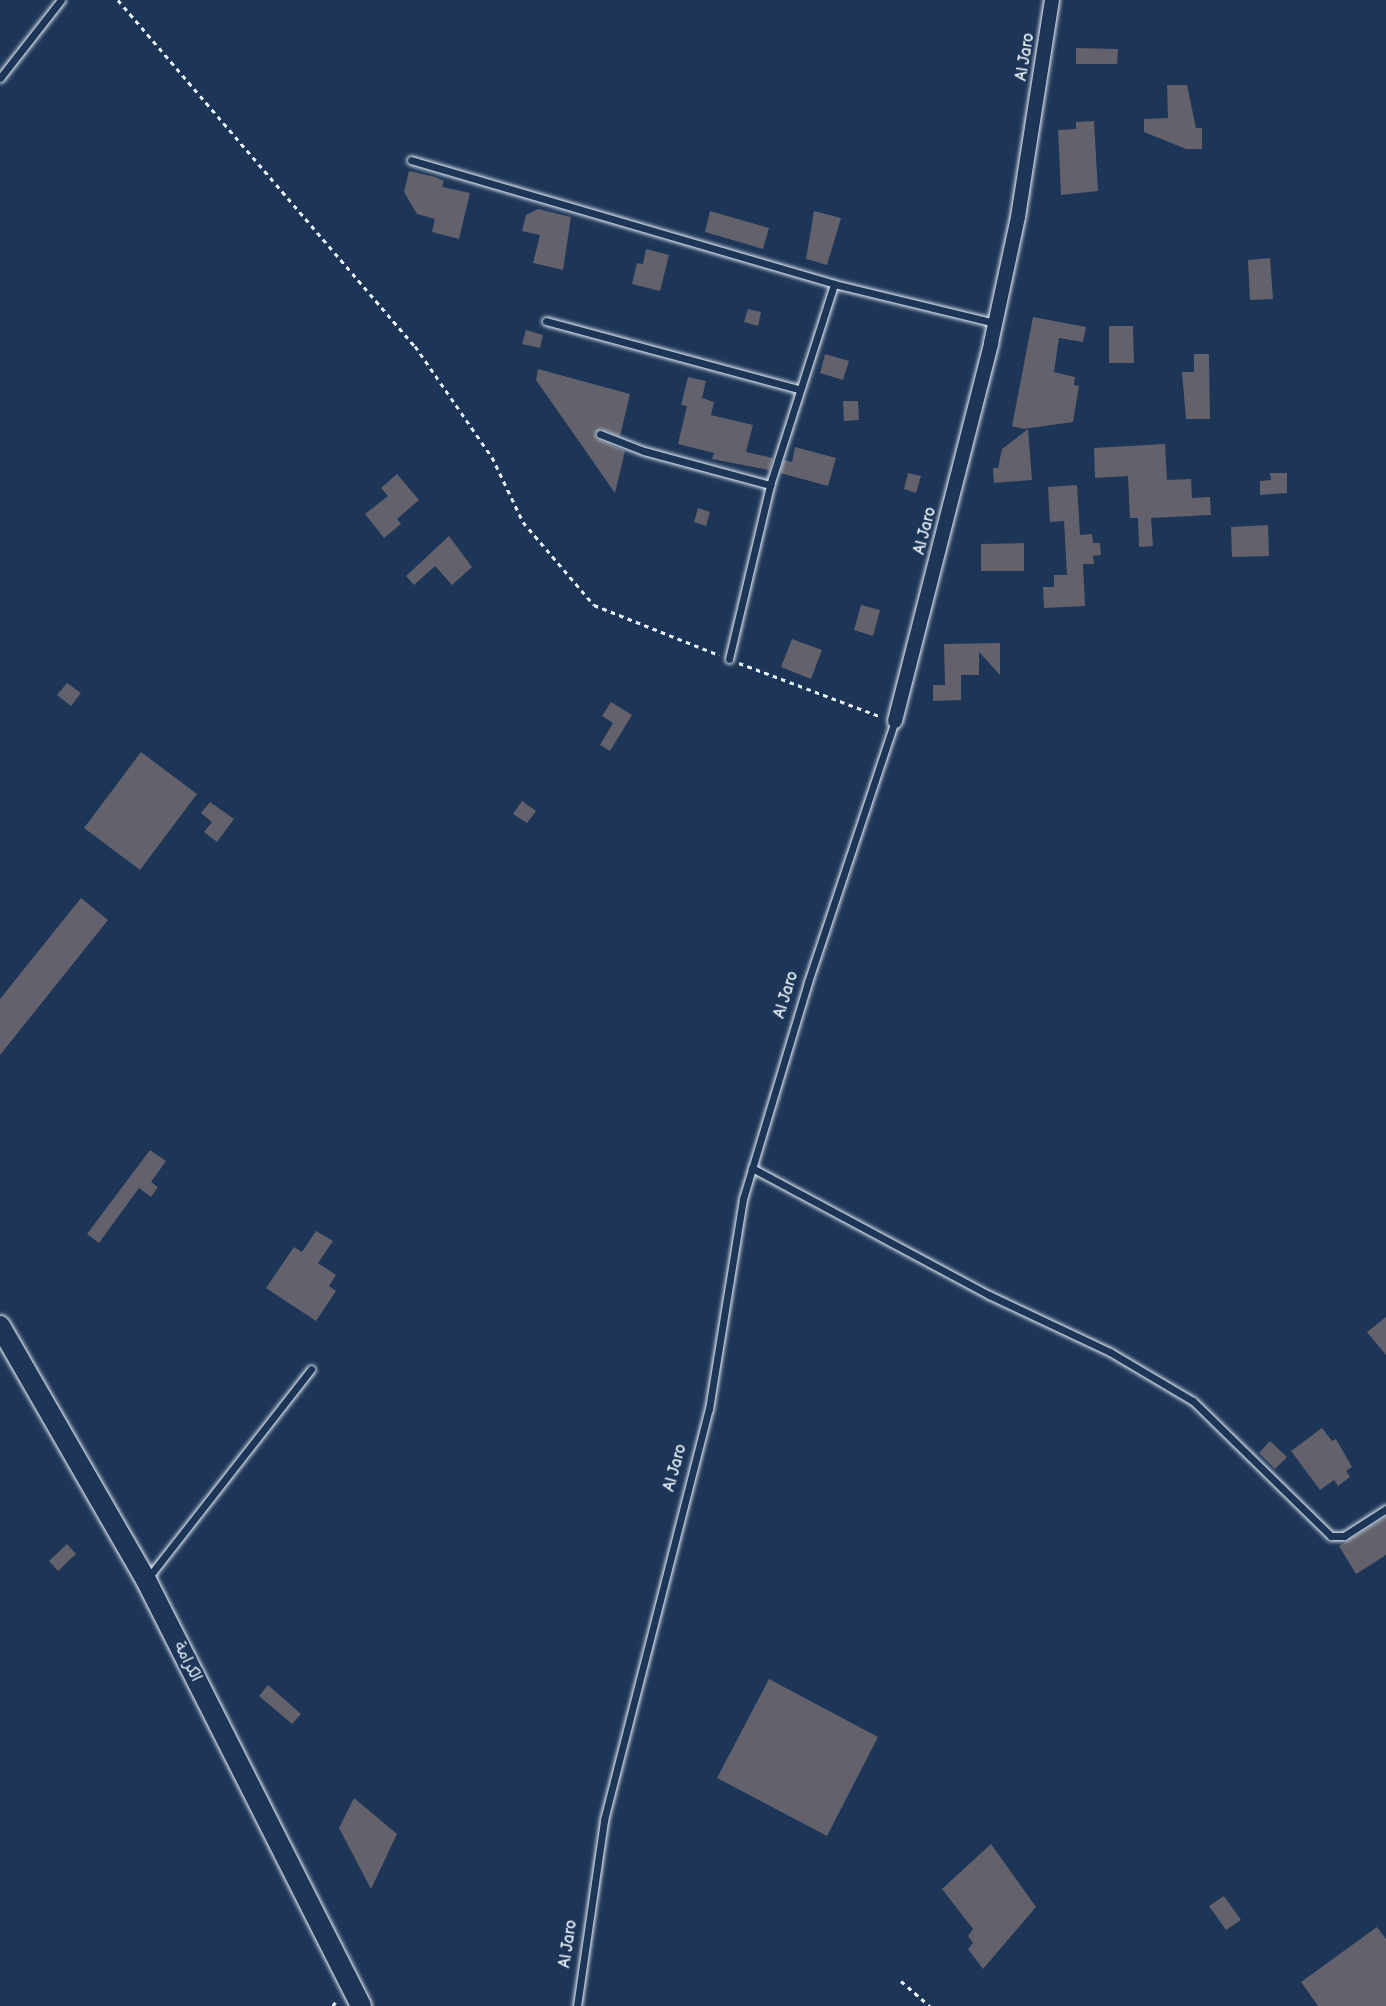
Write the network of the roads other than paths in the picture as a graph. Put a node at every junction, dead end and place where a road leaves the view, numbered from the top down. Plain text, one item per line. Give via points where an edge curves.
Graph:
1 (62, 0) edge
2 (1052, 0) edge
3 (0, 78) edge
4 (411, 160) dead end
5 (834, 284) junction
6 (546, 321) dead end
7 (995, 322) junction
8 (798, 389) junction
9 (600, 434) dead end
10 (770, 485) junction
11 (729, 659) road end
12 (895, 722) joint
13 (752, 1168) junction
14 (0, 1326) edge
15 (311, 1369) dead end
16 (1386, 1509) edge
17 (146, 1580) junction
18 (361, 2006) edge
19 (577, 2006) edge

1 - 3 lane
2 - 7 street, Al Jaro via 1018,217
4 - 5 lane
5 - 7 lane
5 - 8 lane
6 - 8 lane
7 - 12 street, Al Jaro
8 - 10 lane
9 - 10 lane via 644,451
10 - 11 lane
12 - 13 lane, Al Jaro via 808,982
13 - 16 lane via 989,1295 1110,1352 1193,1401 1330,1536 1344,1536
13 - 19 lane, Al Jaro via 742,1199 710,1408 604,1820
14 - 17 main road, الكرامة
15 - 17 lane
17 - 18 main road, الكرامة

